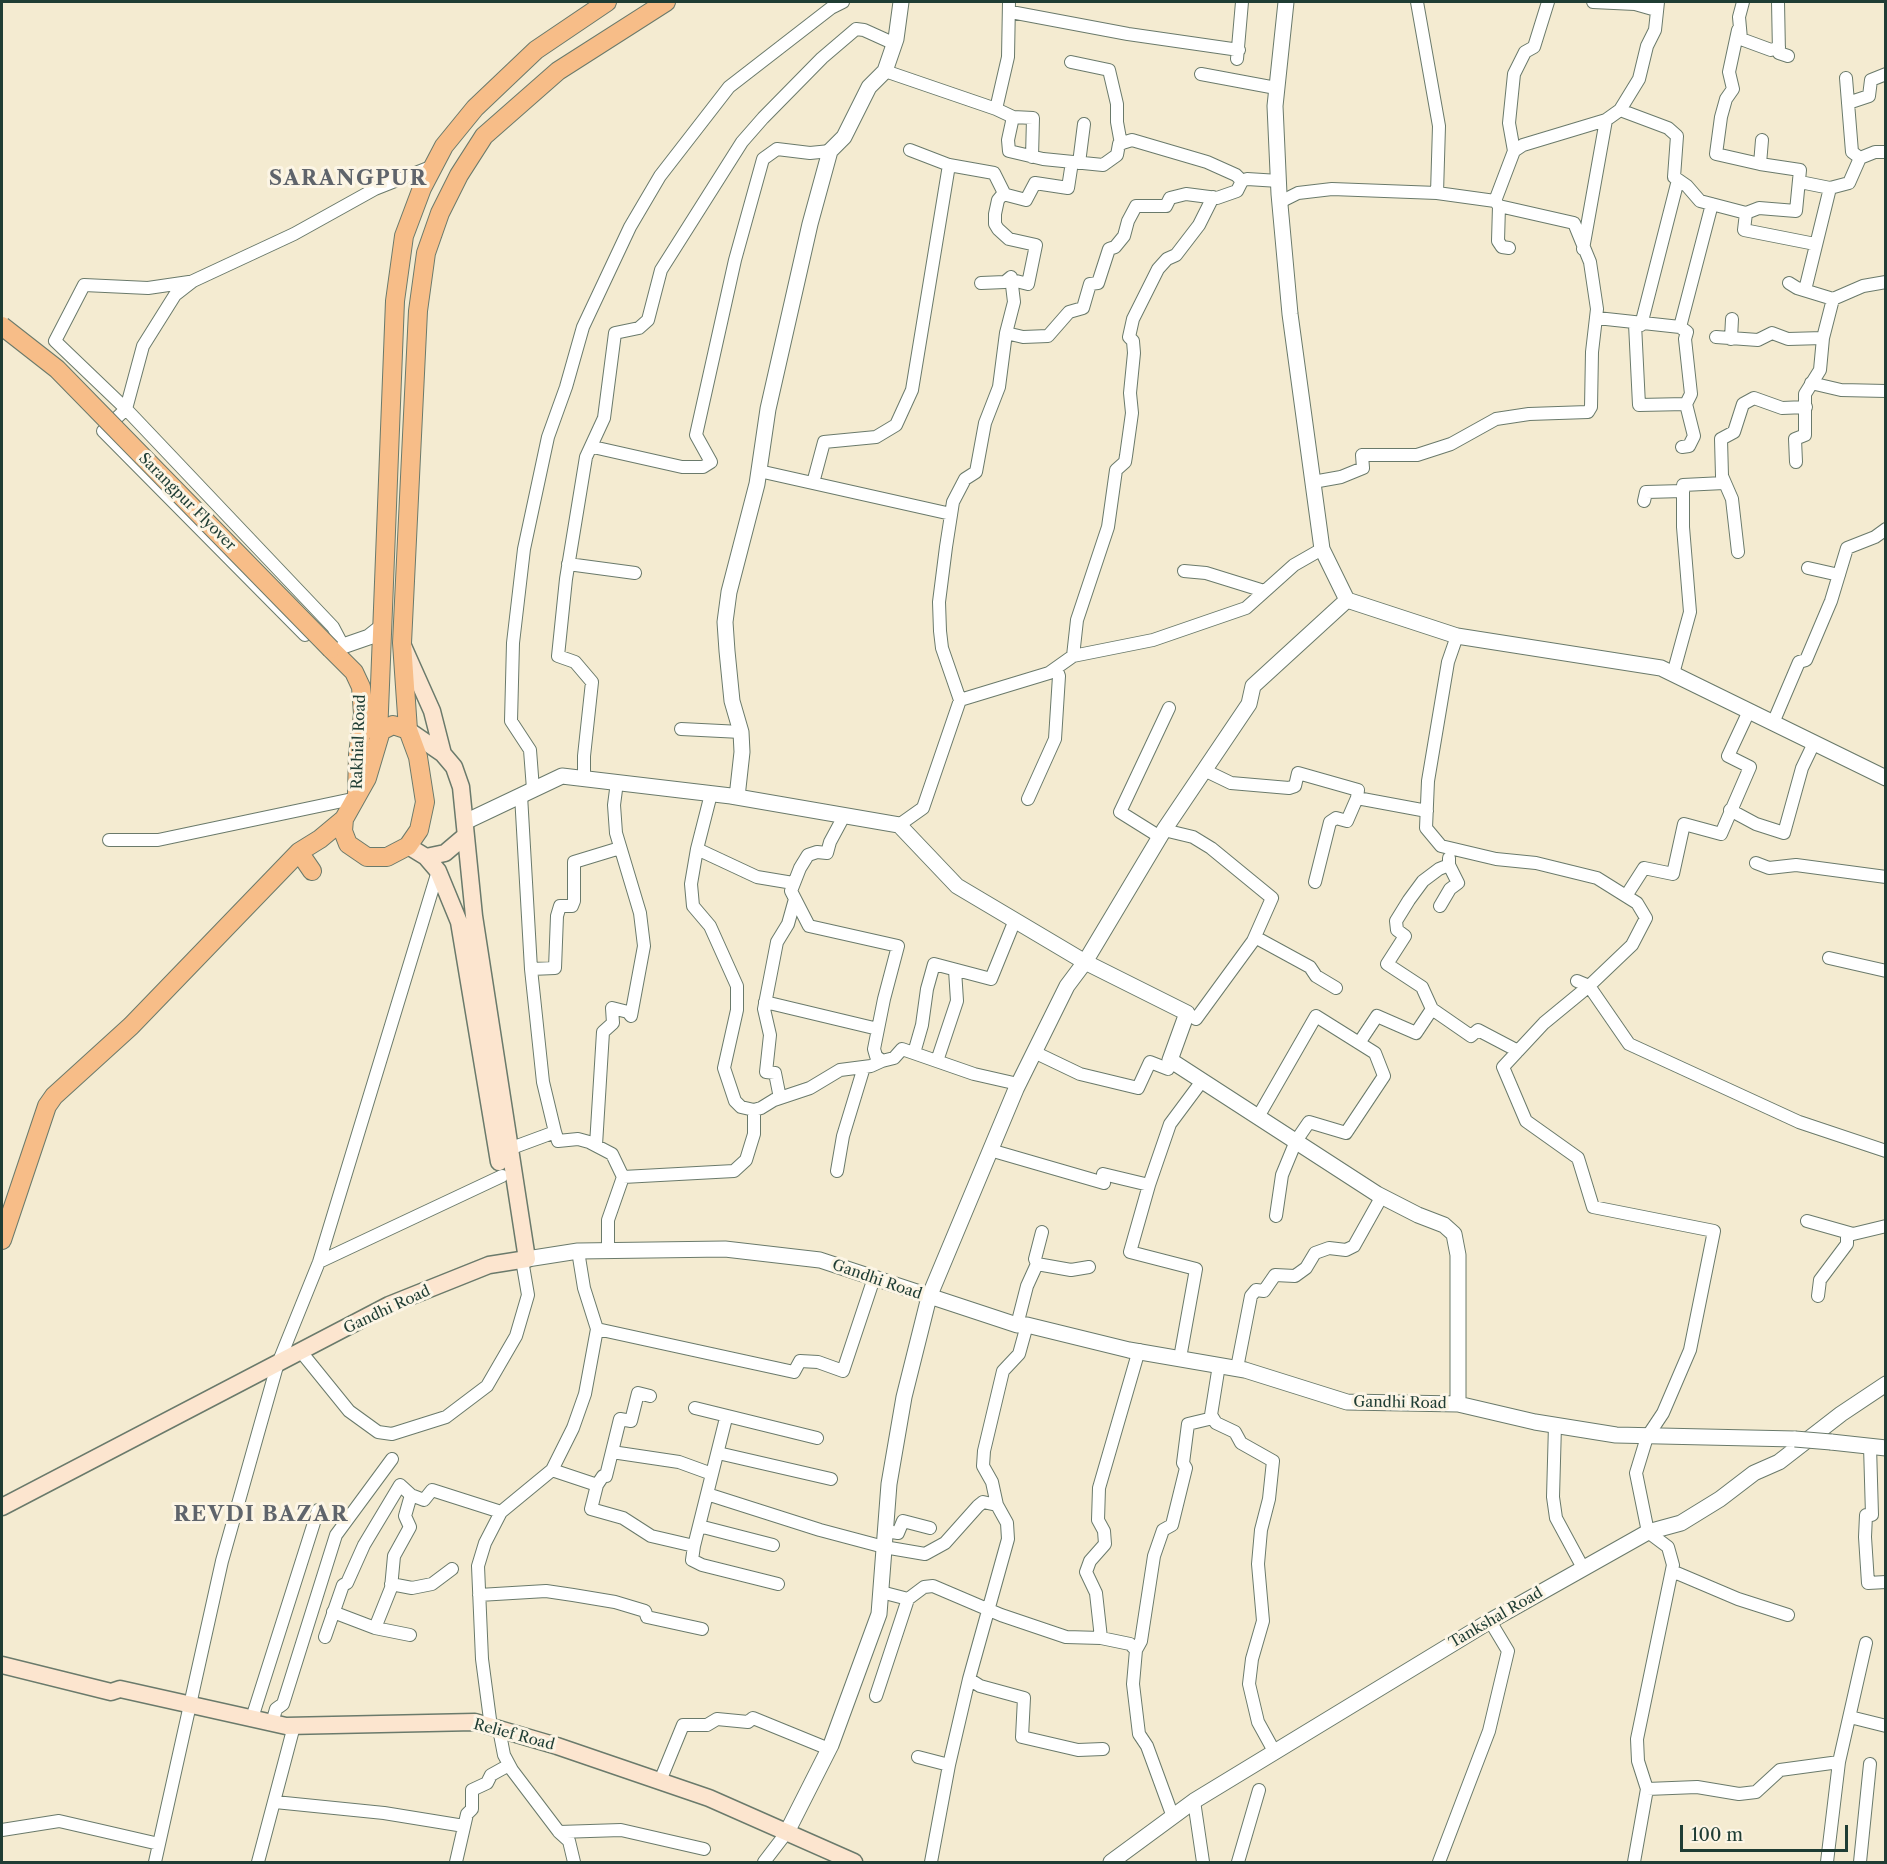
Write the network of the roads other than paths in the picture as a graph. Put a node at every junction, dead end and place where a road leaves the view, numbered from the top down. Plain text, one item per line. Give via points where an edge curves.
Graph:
1 (608, 2) edge
2 (666, 2) edge
3 (843, 2) edge
4 (901, 2) edge
5 (1242, 2) edge
6 (1286, 2) edge
7 (1417, 2) edge
8 (1544, 2) edge
9 (1593, 2) edge
10 (1743, 2) edge
11 (1778, 2) edge
12 (1659, 5) edge
13 (1010, 7) edge
14 (1738, 30) junction
15 (895, 44) junction
16 (1779, 47) junction
17 (1788, 56) dead end
18 (1071, 62) dead end
19 (885, 71) junction
20 (1201, 74) dead end
21 (1886, 74) edge
22 (1846, 78) dead end
23 (1276, 88) junction
24 (1848, 103) junction
25 (996, 109) junction
26 (1620, 110) junction
27 (1013, 117) junction
28 (1606, 120) junction
29 (1084, 124) dead end
30 (1762, 140) dead end
31 (1121, 144) junction
32 (910, 150) dead end
33 (830, 151) junction
34 (1514, 151) junction
35 (1886, 152) edge
36 (1032, 157) junction
37 (1860, 159) junction
38 (1075, 163) junction
39 (1760, 164) junction
40 (949, 165) junction
41 (433, 166) junction
42 (1678, 180) junction
43 (1242, 181) junction
44 (1279, 181) junction
45 (1800, 182) junction
46 (1830, 188) junction
47 (1437, 193) junction
48 (1005, 195) junction
49 (1213, 197) junction
50 (1280, 202) junction
51 (1497, 203) junction
52 (1712, 204) junction
53 (1746, 213) junction
54 (1815, 244) junction
55 (1509, 248) dead end
56 (1583, 249) junction
57 (1012, 280) junction
58 (194, 281) junction
59 (1886, 282) edge
60 (981, 283) dead end
61 (1789, 283) dead end
62 (1805, 290) junction
63 (1833, 299) junction
64 (1597, 318) junction
65 (1732, 319) dead end
66 (1638, 324) junction
67 (2, 326) edge
68 (1680, 327) junction
69 (1006, 333) junction
70 (1716, 337) dead end
71 (1822, 338) junction
72 (1731, 339) junction
73 (1811, 383) junction
74 (1886, 391) edge
75 (1686, 404) junction
76 (1806, 407) junction
77 (126, 409) junction
78 (592, 447) junction
79 (1682, 447) dead end
80 (1796, 462) dead end
81 (759, 471) junction
82 (1313, 482) junction
83 (813, 483) junction
84 (1724, 483) junction
85 (1683, 491) junction
86 (1644, 501) dead end
87 (951, 514) junction
88 (1886, 529) edge
89 (1322, 549) junction
90 (1738, 552) dead end
91 (568, 564) junction
92 (1809, 568) dead end
93 (1184, 571) dead end
94 (635, 573) dead end
95 (1839, 575) junction
96 (1264, 591) junction
97 (1347, 600) junction
98 (383, 626) junction
99 (1457, 636) junction
100 (402, 643) junction
101 (337, 648) junction
102 (1073, 656) junction
103 (1056, 668) junction
104 (1673, 674) junction
105 (362, 678) junction
106 (382, 686) junction
107 (960, 700) junction
108 (404, 703) junction
109 (1169, 708) dead end
110 (1749, 711) junction
111 (1773, 723) junction
112 (681, 729) dead end
113 (408, 730) junction
114 (741, 732) junction
115 (378, 736) junction
116 (1814, 743) junction
117 (443, 754) junction
118 (1204, 770) junction
119 (584, 778) junction
120 (1886, 778) edge
121 (617, 782) junction
122 (527, 792) junction
123 (711, 794) junction
124 (737, 797) junction
125 (357, 798) junction
126 (1357, 798) junction
127 (1028, 799) dead end
128 (1730, 810) junction
129 (1427, 811) junction
130 (844, 816) junction
131 (344, 819) junction
132 (899, 825) junction
133 (465, 829) junction
134 (1162, 833) junction
135 (109, 840) dead end
136 (408, 846) junction
137 (620, 848) junction
138 (1449, 848) junction
139 (697, 849) junction
140 (299, 852) junction
141 (426, 857) junction
142 (1756, 863) dead end
143 (1449, 865) junction
144 (312, 871) dead end
145 (438, 871) junction
146 (1886, 877) edge
147 (1315, 882) dead end
148 (793, 883) junction
149 (1626, 896) junction
150 (795, 899) junction
151 (1440, 906) dead end
152 (1015, 920) junction
153 (1255, 937) junction
154 (1829, 958) dead end
155 (1085, 962) junction
156 (531, 969) junction
157 (955, 970) junction
158 (1886, 971) edge
159 (1583, 983) junction
160 (1336, 988) dead end
161 (765, 1002) junction
162 (1432, 1009) junction
163 (1187, 1013) junction
164 (878, 1029) junction
165 (1359, 1043) junction
166 (1518, 1051) junction
167 (1034, 1052) junction
168 (914, 1053) junction
169 (882, 1061) junction
170 (937, 1061) junction
171 (1172, 1062) junction
172 (864, 1067) junction
173 (1203, 1081) junction
174 (1018, 1084) junction
175 (780, 1098) junction
176 (754, 1110) junction
177 (1258, 1117) junction
178 (555, 1132) junction
179 (1296, 1141) junction
180 (596, 1145) junction
181 (509, 1149) junction
182 (990, 1150) junction
183 (1886, 1151) edge
184 (837, 1171) dead end
185 (502, 1176) junction
186 (623, 1177) junction
187 (1149, 1185) junction
188 (1382, 1196) junction
189 (1276, 1215) dead end
190 (1807, 1221) dead end
191 (1886, 1226) edge
192 (1042, 1233) dead end
193 (1847, 1233) junction
194 (2, 1240) edge
195 (578, 1251) junction
196 (608, 1251) junction
197 (521, 1260) junction
198 (319, 1262) junction
199 (1037, 1264) junction
200 (1089, 1268) dead end
201 (874, 1278) junction
202 (1818, 1296) dead end
203 (929, 1297) junction
204 (1022, 1325) junction
205 (597, 1329) junction
206 (1139, 1350) junction
207 (302, 1353) junction
208 (1180, 1358) junction
209 (1219, 1365) junction
210 (277, 1366) junction
211 (1237, 1368) junction
212 (1886, 1384) edge
213 (650, 1396) dead end
214 (1458, 1404) junction
215 (694, 1408) dead end
216 (726, 1418) junction
217 (1213, 1418) junction
218 (1555, 1425) junction
219 (1647, 1437) junction
220 (817, 1438) dead end
221 (1870, 1446) junction
222 (1886, 1448) edge
223 (612, 1452) junction
224 (718, 1453) junction
225 (392, 1459) dead end
226 (552, 1470) junction
227 (712, 1474) junction
228 (831, 1479) dead end
229 (597, 1485) junction
230 (707, 1494) junction
231 (411, 1495) junction
232 (997, 1505) junction
233 (2, 1507) edge
234 (318, 1510) dead end
235 (501, 1512) junction
236 (699, 1526) junction
237 (930, 1528) dead end
238 (886, 1531) junction
239 (1648, 1532) junction
240 (773, 1545) dead end
241 (694, 1546) junction
242 (885, 1547) junction
243 (1583, 1568) junction
244 (452, 1569) dead end
245 (1672, 1571) junction
246 (1886, 1582) edge
247 (391, 1584) junction
248 (778, 1584) dead end
249 (881, 1592) junction
250 (479, 1595) junction
251 (908, 1599) junction
252 (989, 1608) junction
253 (333, 1612) junction
254 (1788, 1615) dead end
255 (1490, 1620) junction
256 (375, 1628) junction
257 (702, 1629) dead end
258 (410, 1635) dead end
259 (325, 1637) dead end
260 (1101, 1638) junction
261 (1866, 1643) dead end
262 (1136, 1650) junction
263 (2, 1654) edge
264 (2, 1665) edge
265 (969, 1680) junction
266 (120, 1689) junction
267 (876, 1696) dead end
268 (188, 1704) junction
269 (1850, 1717) junction
270 (252, 1718) junction
271 (272, 1723) junction
272 (1886, 1725) edge
273 (294, 1726) junction
274 (495, 1728) junction
275 (829, 1749) junction
276 (1103, 1749) dead end
277 (1274, 1751) junction
278 (918, 1757) dead end
279 (1839, 1762) junction
280 (1870, 1764) dead end
281 (509, 1765) junction
282 (949, 1765) junction
283 (660, 1781) junction
284 (1647, 1789) junction
285 (1259, 1790) dead end
286 (1194, 1801) junction
287 (275, 1802) junction
288 (1173, 1817) junction
289 (464, 1827) junction
290 (2, 1830) edge
291 (559, 1832) junction
292 (787, 1832) junction
293 (159, 1844) junction
294 (704, 1849) dead end
295 (155, 1863) edge
296 (258, 1863) edge
297 (456, 1863) edge
298 (574, 1863) edge
299 (764, 1863) edge
300 (854, 1863) edge
301 (931, 1863) edge
302 (1111, 1863) edge
303 (1203, 1863) edge
304 (1238, 1863) edge
305 (1439, 1863) edge
306 (1634, 1863) edge
307 (1827, 1863) edge
308 (1860, 1863) edge

1 - 41 main road via 536,50 475,108
2 - 100 main road via 558,71 484,136 440,213 426,253 418,311
3 - 122 street via 729,87 660,176 630,227 583,327 548,437 524,549 513,643 511,721 530,750
4 - 15 street
5 - 13 street via 1238,54
6 - 23 street
7 - 47 street via 1439,126
8 - 34 street via 1542,28 1534,47 1525,52 1514,74 1509,123
9 - 12 street
10 - 14 street
11 - 16 street
12 - 26 street via 1639,79
13 - 25 street via 1008,57
14 - 16 street via 1747,43 1771,50
14 - 39 street via 1730,72 1733,89 1726,99 1714,157
15 - 19 street
15 - 78 street via 856,29 822,58 742,142 661,270 648,320 639,328 615,333 607,406
16 - 17 street via 1779,52
18 - 31 street via 1109,70
19 - 25 street
19 - 33 street via 869,87 844,137
20 - 23 street
21 - 24 street via 1871,80 1869,96
22 - 24 street
23 - 44 street
24 - 37 street via 1852,152
25 - 27 street
26 - 28 street
26 - 42 street via 1668,128 1677,136 1673,172
27 - 36 street via 1009,151
27 - 36 street via 1033,118
28 - 34 street
28 - 56 street
29 - 38 street
30 - 39 street
31 - 38 street via 1117,155 1102,165
31 - 43 street via 1132,140 1166,148 1207,162
32 - 40 street
33 - 78 street via 777,149 764,159 735,260 696,435 711,462 703,467 682,467
33 - 81 street via 771,398
34 - 51 street
35 - 37 street
36 - 38 street
37 - 46 street via 1849,183
38 - 48 street via 1068,188 1035,183 1026,200
39 - 45 street via 1800,170
40 - 48 street via 994,173
40 - 83 street via 912,390 896,425 876,437 824,442
41 - 58 street via 375,189 294,234
41 - 98 main road via 404,236 395,301
42 - 52 street via 1700,201
42 - 66 street
43 - 44 street
43 - 49 street via 1237,191
44 - 50 street
45 - 46 street
45 - 53 street via 1796,211 1759,208
46 - 54 street
47 - 50 street via 1332,189 1298,193
47 - 51 street
48 - 57 street via 998,200 995,214 998,229 1009,239 1036,245 1028,284
49 - 69 street via 1186,194 1170,198 1166,206 1136,206 1124,236 1116,247 1109,249 1098,283 1090,284 1083,308 1069,312 1048,336
49 - 102 street via 1199,225 1176,255 1158,269 1133,319 1128,447 1125,462 1116,470 1106,536 1077,620
50 - 82 street via 1290,314
51 - 55 street via 1498,241
51 - 56 street via 1574,223
52 - 53 street
52 - 68 street
53 - 54 street via 1744,230
54 - 62 street
56 - 64 street via 1590,262
57 - 60 street via 1011,277 1005,282
57 - 69 street via 1014,302
58 - 77 street via 175,295 142,346
58 - 77 street via 148,288 84,285 55,341
59 - 63 street via 1863,286
61 - 62 street
62 - 63 street
63 - 71 street
64 - 66 street
64 - 82 street via 1591,370 1593,392 1588,412 1496,419 1434,451 1405,456 1362,455 1363,468
65 - 72 street
66 - 68 street
66 - 75 street via 1639,405
67 - 101 main road, Sarangpur Flyover, bridge via 57,369
68 - 75 street via 1686,332 1691,394
69 - 87 street via 999,387 985,423 976,472 965,479
70 - 72 street
71 - 72 street via 1788,339 1772,333 1758,340
71 - 73 street via 1820,370
73 - 74 street via 1841,390
73 - 76 street via 1805,394
75 - 79 street via 1694,436 1689,446
76 - 80 street via 1805,435 1795,439
76 - 84 street via 1782,408 1754,398 1743,404 1734,432 1720,439
77 - 101 street via 333,627
77 - 105 street via 103,431 308,638
78 - 91 street via 586,458
81 - 83 street
81 - 114 street via 725,622 732,701
82 - 89 street
83 - 87 street
84 - 85 street via 1683,485
84 - 90 street via 1732,499
85 - 86 street via 1646,492
85 - 104 street via 1690,612
87 - 107 street via 939,602 940,631
88 - 95 street via 1847,548
89 - 96 street via 1294,565
89 - 97 street
91 - 94 street
91 - 119 street via 558,656 574,662 592,682
92 - 95 street
93 - 96 street via 1206,573
95 - 111 street via 1806,660 1799,662
96 - 102 street via 1246,608 1224,617 1153,640
97 - 99 street
97 - 118 street via 1253,686 1249,704
98 - 101 street via 369,637
98 - 106 main road
99 - 104 street via 1661,668
99 - 129 street via 1448,662 1428,781
100 - 108 main road
100 - 117 main road via 432,711
101 - 105 main road, Sarangpur Flyover
102 - 103 street
103 - 107 street via 1049,674
103 - 127 street via 1059,685 1055,739
104 - 110 street
105 - 106 main road, Sarangpur Flyover
105 - 125 main road, Rakhial Road
106 - 108 main road, Sarangpur Flyover
106 - 115 main road
107 - 132 street via 923,808
108 - 113 main road
109 - 134 street via 1120,812
110 - 111 street
110 - 128 street via 1728,756 1750,767
111 - 116 street
112 - 114 street
113 - 115 main road via 393,725
113 - 117 main road
113 - 136 main road via 418,757 425,802 420,830
114 - 124 street
115 - 125 main road via 375,756
116 - 120 street
116 - 128 street via 1802,768 1784,833
117 - 133 main road via 454,767 461,787
118 - 126 street via 1231,783 1289,788 1295,786 1299,773 1358,790
118 - 134 street
119 - 121 street
119 - 122 street via 562,776
121 - 123 street
121 - 137 street via 614,812
122 - 133 street
122 - 156 street
123 - 124 street
123 - 139 street
124 - 130 street
125 - 131 main road
125 - 135 street via 158,840
126 - 129 street
126 - 147 street via 1347,821 1336,818 1330,822
128 - 149 street via 1721,834 1684,824 1672,874 1644,868
129 - 138 street via 1426,828 1441,846
130 - 132 street
130 - 148 street via 827,853 808,855
131 - 136 main road via 348,844 367,857 387,857
131 - 140 main road
132 - 152 street via 957,886
133 - 141 main road via 445,853
133 - 181 main road
134 - 153 street via 1193,837 1272,898
134 - 155 street
136 - 141 main road
137 - 156 street via 574,862 574,901 572,906 560,906 557,916 555,968
137 - 180 street via 640,913 643,957 631,1016 612,1008 613,1023 603,1032
138 - 143 street
138 - 149 street via 1597,878
139 - 148 street via 757,877
139 - 176 street via 691,884 693,906 710,926 737,986 737,1010 724,1068 735,1101
140 - 144 main road
140 - 194 main road via 131,1026 54,1096 47,1106
141 - 145 main road
142 - 146 street via 1769,868 1796,865
143 - 151 street via 1458,883
143 - 162 street via 1423,881 1396,921 1397,930 1405,936 1388,964 1422,987
145 - 185 main road via 459,922
145 - 198 street
148 - 150 street
149 - 159 street via 1637,903 1646,918 1632,945
150 - 161 street via 788,924 777,942
150 - 164 street via 809,926 898,946
152 - 155 street
152 - 157 street via 991,979
153 - 160 street via 1310,967 1316,976
153 - 163 street via 1196,1019
154 - 158 street
155 - 163 street
155 - 167 street via 1067,986
156 - 178 street via 543,1082
157 - 168 street via 934,964
157 - 170 street via 957,1001
159 - 166 street
159 - 183 street via 1629,1044 1800,1122
161 - 164 street
161 - 175 street via 770,1035 766,1072 776,1073
162 - 165 street via 1416,1034 1377,1016
162 - 166 street via 1471,1036 1478,1030
163 - 171 street
164 - 169 street via 874,1049
165 - 177 street via 1316,1016
165 - 179 street via 1375,1053 1384,1076 1346,1133 1309,1122
166 - 219 street via 1503,1067 1526,1121 1578,1158 1593,1207 1714,1232 1690,1350 1663,1413
167 - 171 street via 1080,1074 1138,1088 1150,1062 1168,1069
167 - 174 street
168 - 169 street via 902,1049 894,1058
168 - 170 street
169 - 172 street
170 - 174 street
171 - 173 street
172 - 175 street via 840,1070 810,1088
172 - 184 street
173 - 177 street
173 - 187 street via 1170,1124
174 - 182 street
175 - 176 street
176 - 186 street via 754,1134 746,1160 734,1171
177 - 179 street
178 - 180 street via 558,1141 578,1139
178 - 181 street
179 - 188 street
179 - 189 street via 1282,1175
180 - 186 street via 616,1159
181 - 197 main road
182 - 187 street via 1104,1183 1103,1174
182 - 203 street
185 - 197 main road
185 - 198 street
186 - 196 street via 608,1220
187 - 208 street via 1130,1252 1196,1269
188 - 211 street via 1354,1246 1315,1253 1306,1268 1295,1276 1275,1275 1264,1291 1256,1290 1251,1296
188 - 214 street via 1444,1225 1454,1234 1458,1255
190 - 193 street
191 - 193 street
192 - 199 street
193 - 202 street via 1847,1244 1820,1280
195 - 196 street, Gandhi Road
195 - 197 street, Gandhi Road
195 - 205 street
196 - 201 street, Gandhi Road via 724,1249 820,1260
197 - 207 main road, Gandhi Road via 489,1265 389,1305
197 - 207 street via 528,1295 516,1336 487,1386 446,1417 392,1434 378,1432 349,1411
198 - 210 street
199 - 200 street via 1071,1270
199 - 204 street via 1027,1286
201 - 203 street, Gandhi Road
201 - 205 street via 843,1371 818,1362 800,1361 794,1372
203 - 204 street, Gandhi Road
203 - 238 street via 904,1397 889,1484
204 - 206 street, Gandhi Road
204 - 232 street via 1019,1354 1003,1371 984,1451 983,1466 992,1482
205 - 226 street via 585,1394
206 - 208 street, Gandhi Road
206 - 260 street via 1100,1488 1098,1520 1105,1544 1086,1572 1096,1593
207 - 210 main road, Gandhi Road
208 - 209 street, Gandhi Road
209 - 211 street, Gandhi Road
209 - 217 street via 1210,1415
210 - 233 main road, Gandhi Road
210 - 268 street via 222,1561
211 - 214 street, Gandhi Road via 1347,1402
212 - 239 street, Tankshal Road via 1779,1462 1754,1473 1682,1523
213 - 223 street via 638,1393 631,1421 620,1419
214 - 218 street, Gandhi Road
215 - 216 street
216 - 220 street
216 - 224 street
217 - 262 street via 1188,1424 1183,1463 1186,1468 1172,1525 1163,1530 1154,1556 1141,1641
217 - 277 street via 1235,1432 1241,1443 1274,1461 1258,1564 1263,1621 1249,1684 1258,1722
218 - 219 street, Gandhi Road
218 - 243 street via 1553,1497 1557,1518
219 - 221 street, Gandhi Road, bridge via 1794,1439
219 - 239 street via 1636,1473
221 - 222 street
221 - 246 street via 1872,1515 1866,1515 1864,1537 1868,1583
223 - 227 street via 679,1462
223 - 229 street via 606,1476
224 - 227 street
224 - 228 street
225 - 271 street via 336,1535 283,1704 276,1709
226 - 229 street
226 - 235 street
227 - 230 street
229 - 241 street via 591,1509 623,1518 651,1536
230 - 236 street
230 - 242 street
231 - 235 street via 424,1500 432,1490
231 - 247 street via 405,1516 410,1527 394,1556
231 - 253 street via 400,1485 353,1566
232 - 242 street via 983,1502 945,1543 925,1554
232 - 252 street via 1007,1523 1008,1539
234 - 270 street
235 - 250 street via 478,1566
236 - 240 street
236 - 241 street
237 - 238 street via 903,1521 898,1533
238 - 242 street
239 - 243 street, Tankshal Road
239 - 245 street via 1668,1546 1673,1558
241 - 248 street via 692,1560 702,1565
242 - 249 street
243 - 255 street, Tankshal Road
244 - 247 street via 432,1584 412,1588
245 - 254 street
245 - 284 street via 1637,1739 1638,1761
247 - 256 street
249 - 251 street
249 - 275 street via 879,1614
250 - 257 street via 546,1591 573,1595 615,1602 645,1611 647,1617
250 - 274 street via 482,1659
251 - 252 street via 924,1587 933,1586
251 - 267 street
252 - 260 street via 1066,1637
252 - 265 street
253 - 256 street
253 - 259 street
255 - 277 street, Tankshal Road
255 - 305 street via 1508,1651 1489,1731
256 - 258 street
260 - 262 street via 1130,1644
261 - 269 street
262 - 288 street via 1133,1684 1139,1734
263 - 266 main road, Relief Road via 113,1681
264 - 266 main road, Relief Road via 111,1692
265 - 276 street via 1024,1698 1022,1737 1078,1750
265 - 282 street
266 - 268 main road, Relief Road
268 - 270 main road, Relief Road
268 - 293 street
269 - 272 street
269 - 279 street
270 - 271 main road, Relief Road
271 - 273 main road, Relief Road
273 - 274 main road, Relief Road via 475,1722
273 - 287 street
274 - 281 street
274 - 283 main road, Relief Road
275 - 283 street via 753,1718 748,1722 717,1719 707,1725 683,1725
275 - 292 street
277 - 286 street, Tankshal Road
278 - 282 street
279 - 284 street via 1780,1770 1756,1792 1739,1794 1696,1787
279 - 307 street
280 - 308 street
281 - 289 street via 472,1790 472,1809
281 - 291 street
282 - 301 street
283 - 292 main road, Relief Road
284 - 306 street
285 - 304 street
286 - 288 street, Tankshal Road
286 - 303 street
287 - 289 street via 384,1813
287 - 296 street
288 - 302 street, Tankshal Road
289 - 297 street
290 - 293 street via 59,1821
291 - 294 street via 621,1830
291 - 298 street via 569,1841
292 - 299 street
292 - 300 main road, Relief Road
293 - 295 street

